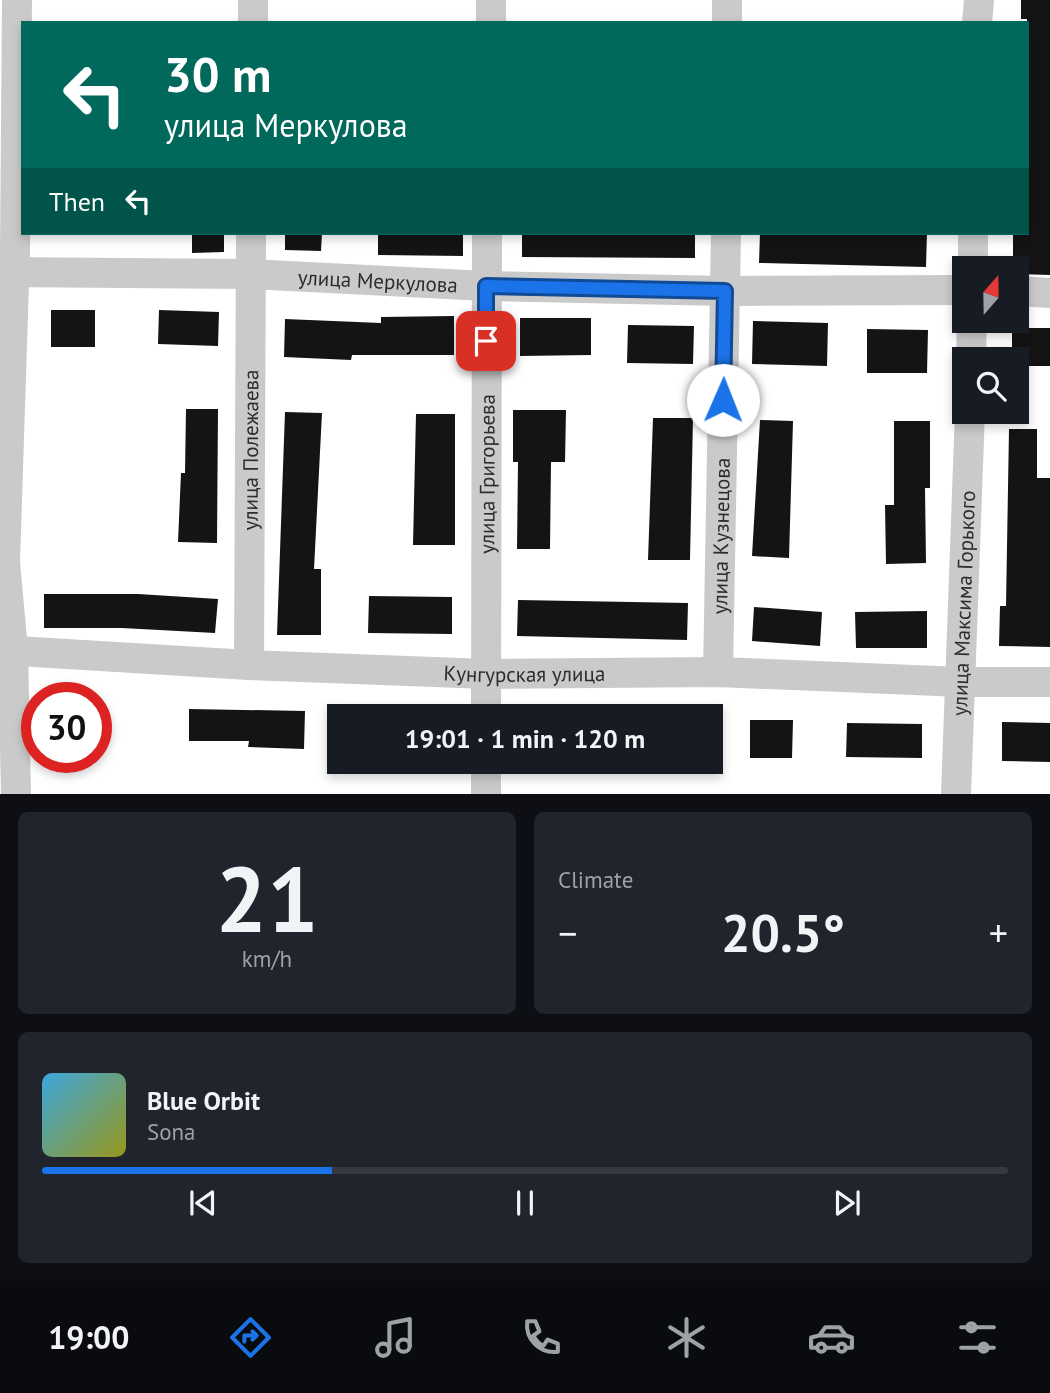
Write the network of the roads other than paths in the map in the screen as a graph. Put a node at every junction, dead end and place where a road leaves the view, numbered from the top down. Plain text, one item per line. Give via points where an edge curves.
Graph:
1 (17, 0) edge
2 (253, 0) edge
3 (491, 0) edge
4 (727, 0) edge
5 (979, 0) edge
6 (253, 21) edge
7 (491, 21) edge
8 (727, 21) edge
9 (977, 21) edge
10 (251, 235) edge
11 (487, 235) edge
12 (726, 235) edge
13 (973, 235) edge
14 (973, 256) edge
15 (7, 272) edge
16 (250, 274) junction
17 (486, 286) junction
18 (952, 290) edge
19 (725, 291) junction
20 (1029, 292) edge
21 (1050, 293) edge
22 (970, 424) edge
23 (7, 650) edge
24 (249, 665) junction
25 (718, 672) junction
26 (487, 674) junction
27 (962, 682) junction
28 (1050, 682) edge
29 (486, 704) edge
30 (486, 774) edge
31 (16, 794) edge
32 (486, 794) edge
33 (956, 794) edge

1 - 15 street
2 - 6 street
3 - 7 street
4 - 8 street
5 - 9 street
10 - 16 street, улица Полежаева
11 - 17 street, улица Григорьева
12 - 19 street, улица Кузнецова
13 - 14 street
15 - 16 street, улица Меркулова
15 - 23 street
16 - 17 street, улица Меркулова
16 - 24 street, улица Полежаева
17 - 19 street, улица Меркулова
17 - 26 street, улица Григорьева
18 - 19 street, улица Меркулова
19 - 25 street, улица Кузнецова
20 - 21 street
22 - 27 street, улица Максима Горького
23 - 24 street, Кунгурская улица
23 - 31 street via 18,750
24 - 26 street, Кунгурская улица
25 - 26 street, Кунгурская улица
25 - 27 street, Кунгурская улица
26 - 29 street, улица Григорьева
27 - 28 street, Кунгурская улица
27 - 33 street, улица Максима Горького
30 - 32 street

